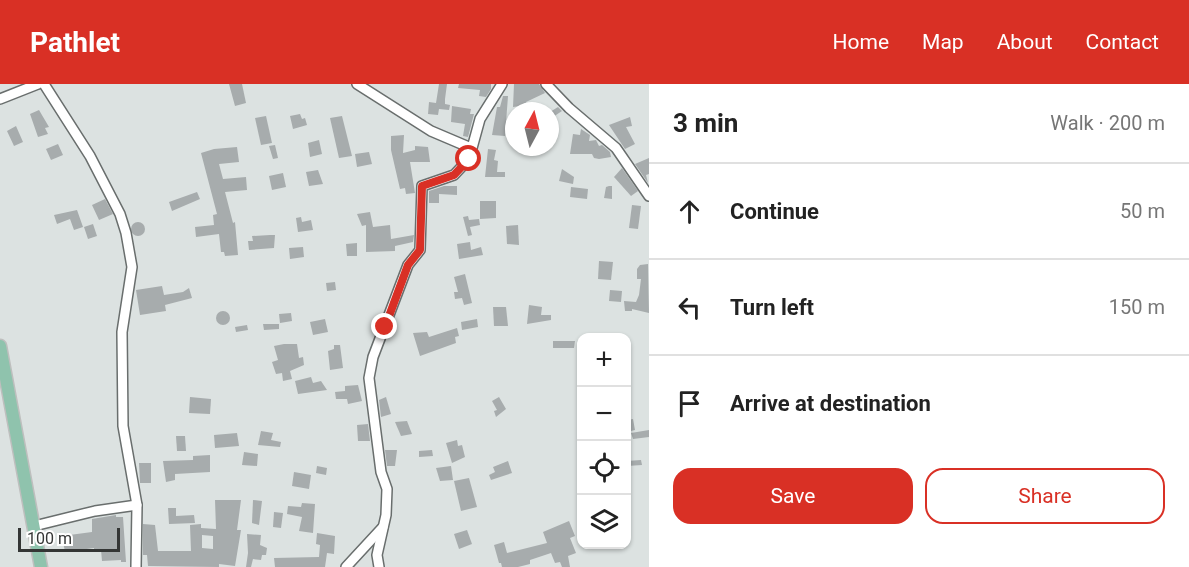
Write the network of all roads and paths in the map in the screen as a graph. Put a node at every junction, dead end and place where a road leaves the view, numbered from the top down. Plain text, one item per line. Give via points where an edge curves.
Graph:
1 (39, 84) edge
2 (44, 84) edge
3 (357, 84) edge
4 (502, 84) edge
5 (546, 84) edge
6 (0, 99) edge
7 (471, 148) junction
8 (649, 196) edge
9 (0, 346) edge
10 (137, 505) junction
11 (384, 525) junction
12 (34, 526) junction
13 (41, 567) edge
14 (136, 567) edge
15 (346, 567) edge
16 (379, 567) edge

1 - 6 street
2 - 10 street via 90,156 126,233 132,267 122,332 123,426
3 - 7 street via 431,131
4 - 7 street via 480,119
5 - 8 street via 616,148
7 - 11 street via 469,159 454,175 422,186 420,250 408,265 370,371 369,394 387,489
9 - 12 main road
10 - 12 street
10 - 14 street
11 - 15 street
11 - 16 street via 377,555
12 - 13 main road

